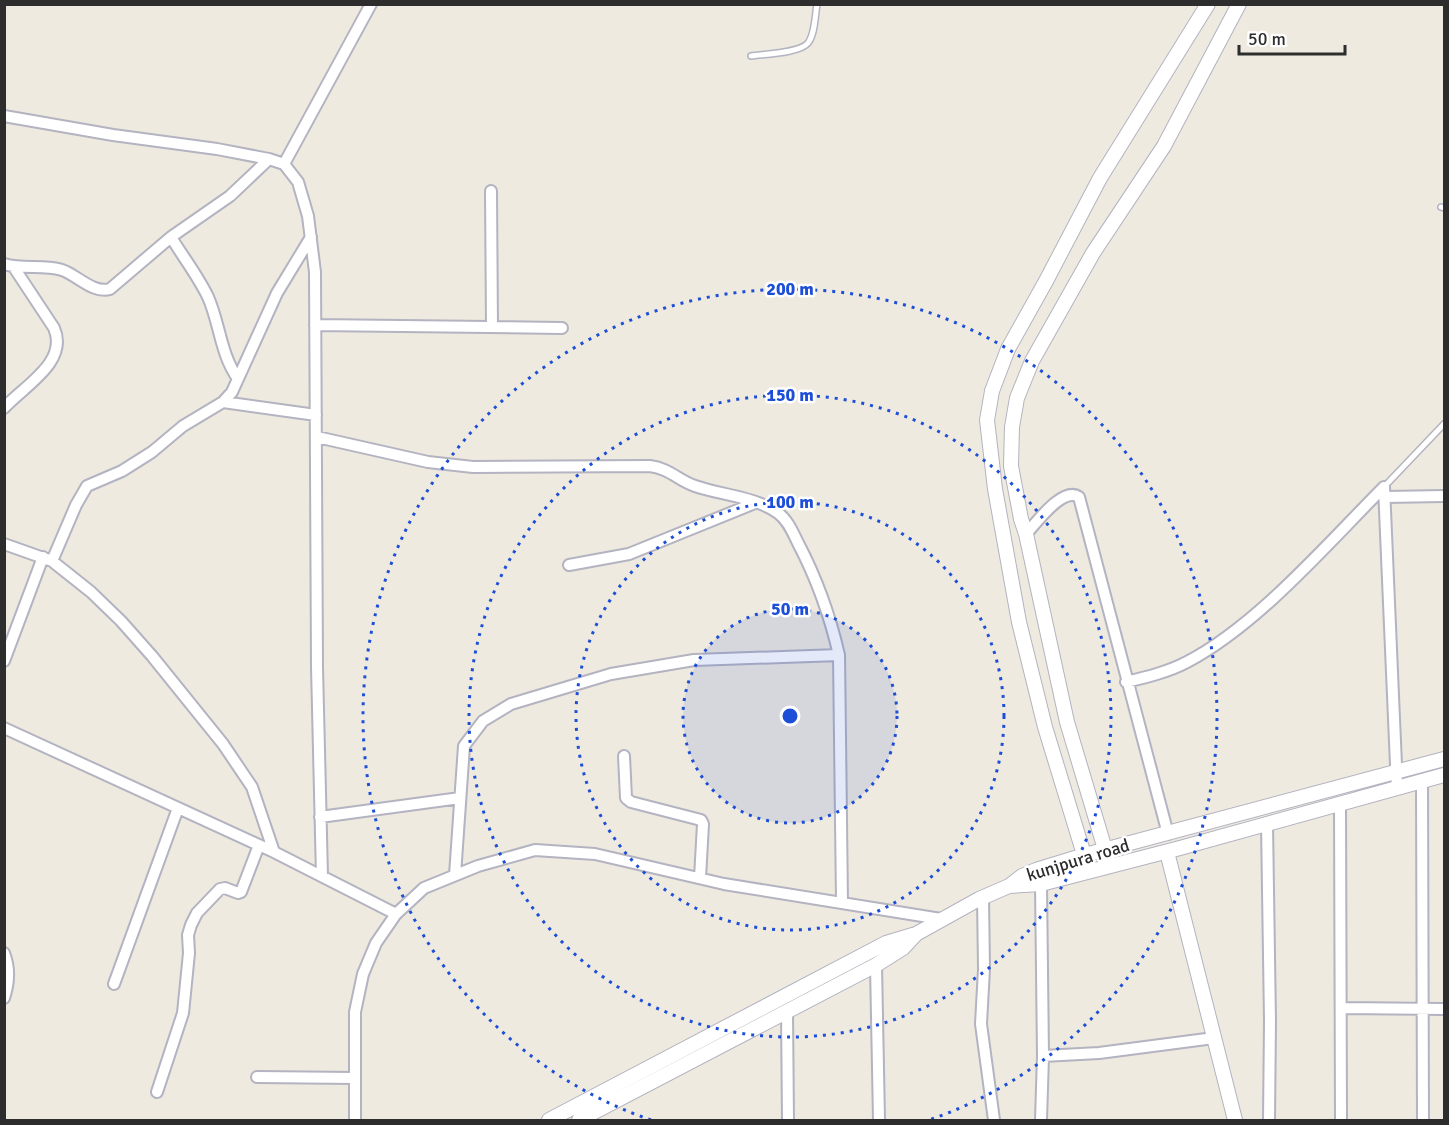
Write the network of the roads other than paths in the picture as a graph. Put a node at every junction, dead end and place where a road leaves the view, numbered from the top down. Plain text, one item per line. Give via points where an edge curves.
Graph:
1 (371, 4) edge
2 (817, 4) edge
3 (1208, 4) edge
4 (1239, 4) edge
5 (751, 56) dead end
6 (4, 116) edge
7 (269, 159) junction
8 (284, 164) junction
9 (491, 190) dead end
10 (171, 237) junction
11 (311, 237) junction
12 (9, 265) edge
13 (315, 325) junction
14 (492, 327) junction
15 (562, 328) dead end
16 (238, 379) junction
17 (223, 402) junction
18 (4, 408) edge
19 (316, 415) junction
20 (1444, 424) edge
21 (317, 437) junction
22 (1385, 492) junction
23 (1444, 496) edge
24 (755, 503) junction
25 (1026, 534) junction
26 (4, 544) edge
27 (48, 559) junction
28 (568, 565) dead end
29 (8, 639) edge
30 (839, 655) junction
31 (4, 661) edge
32 (1126, 682) junction
33 (4, 728) edge
34 (624, 756) dead end
35 (1444, 759) edge
36 (1396, 772) junction
37 (1444, 775) edge
38 (1422, 782) junction
39 (1396, 788) junction
40 (460, 798) junction
41 (1340, 803) junction
42 (178, 808) junction
43 (320, 817) junction
44 (1267, 824) junction
45 (1168, 834) junction
46 (259, 845) junction
47 (1106, 850) junction
48 (274, 852) junction
49 (1167, 852) junction
50 (1083, 856) junction
51 (1110, 866) junction
52 (1089, 871) junction
53 (455, 875) junction
54 (322, 876) junction
55 (700, 878) junction
56 (1041, 884) junction
57 (1009, 886) junction
58 (983, 897) junction
59 (842, 902) junction
60 (396, 914) junction
61 (941, 919) junction
62 (916, 934) junction
63 (4, 953) edge
64 (876, 965) junction
65 (114, 984) dead end
66 (4, 998) edge
67 (1341, 1008) junction
68 (1423, 1009) junction
69 (1444, 1009) edge
70 (787, 1012) junction
71 (1214, 1038) junction
72 (1043, 1056) junction
73 (257, 1077) dead end
74 (355, 1078) junction
75 (157, 1092) dead end
76 (355, 1117) edge
77 (549, 1120) edge
78 (579, 1120) edge
79 (788, 1120) edge
80 (879, 1120) edge
81 (994, 1120) edge
82 (1041, 1120) edge
83 (1235, 1120) edge
84 (1269, 1120) edge
85 (1341, 1120) edge
86 (1423, 1120) edge

1 - 8 street
2 - 5 lane via 808,44 799,49
3 - 50 street via 1100,177 1008,350 992,391 987,420 1019,622
4 - 25 street via 1164,146 1093,253 1028,370 1017,398 1011,466
6 - 7 street
7 - 8 street
7 - 10 street via 230,196
8 - 11 street via 298,182
9 - 14 street
10 - 12 street via 106,291 64,270
10 - 16 street via 208,298 223,352
11 - 13 street
11 - 16 street via 277,292
12 - 18 street via 58,338 48,366
13 - 14 street
13 - 19 street
14 - 15 street
16 - 17 street
17 - 19 street
17 - 27 street via 122,471 87,486
19 - 21 street
20 - 22 lane
21 - 24 street via 450,465 650,466 662,468 690,484
21 - 43 street
22 - 23 street
22 - 32 street via 1252,616 1215,644 1159,674
22 - 36 street
24 - 28 street via 629,554
24 - 30 street via 779,513 790,528 812,571
25 - 32 street via 1059,500 1068,494 1079,497
25 - 47 street via 1067,722
26 - 27 street
27 - 29 street
27 - 48 street via 121,621 223,744 252,787
29 - 31 street
30 - 40 street via 694,660 611,674 511,704 483,721 464,746
30 - 59 street
32 - 45 street
33 - 42 street
34 - 55 street via 626,798 703,824
35 - 36 street, kunjpura road
36 - 39 street
36 - 45 street, kunjpura road
37 - 38 street, kunjpura road
38 - 39 street, kunjpura road
38 - 68 street
39 - 41 street, kunjpura road
40 - 43 street
40 - 53 street
41 - 44 street, kunjpura road
41 - 67 street
42 - 46 street
42 - 65 street
43 - 54 street
44 - 49 street, kunjpura road
44 - 84 street
45 - 47 street, kunjpura road
46 - 48 street
46 - 75 street via 241,892 220,889 191,925 183,1013
47 - 50 street, kunjpura road
47 - 51 street
48 - 54 street
49 - 51 street, kunjpura road
49 - 71 street
50 - 52 street
50 - 57 street, kunjpura road via 1022,876
51 - 52 street, kunjpura road
52 - 56 street, kunjpura road
53 - 55 street via 535,849 595,854
53 - 60 street via 424,888
54 - 60 street
55 - 59 street
56 - 57 street, kunjpura road
56 - 72 street
57 - 58 street
58 - 61 street
58 - 81 street via 981,1024
59 - 61 street
60 - 74 street via 376,943 363,974 356,1012
61 - 62 street
62 - 64 street via 903,948
62 - 77 street via 886,943
63 - 66 street via 9,964
64 - 70 street
64 - 80 street
67 - 68 street
67 - 85 street
68 - 69 street
68 - 86 street
70 - 78 street
70 - 79 street
71 - 72 street
71 - 83 street
72 - 82 street
73 - 74 street
74 - 76 street

